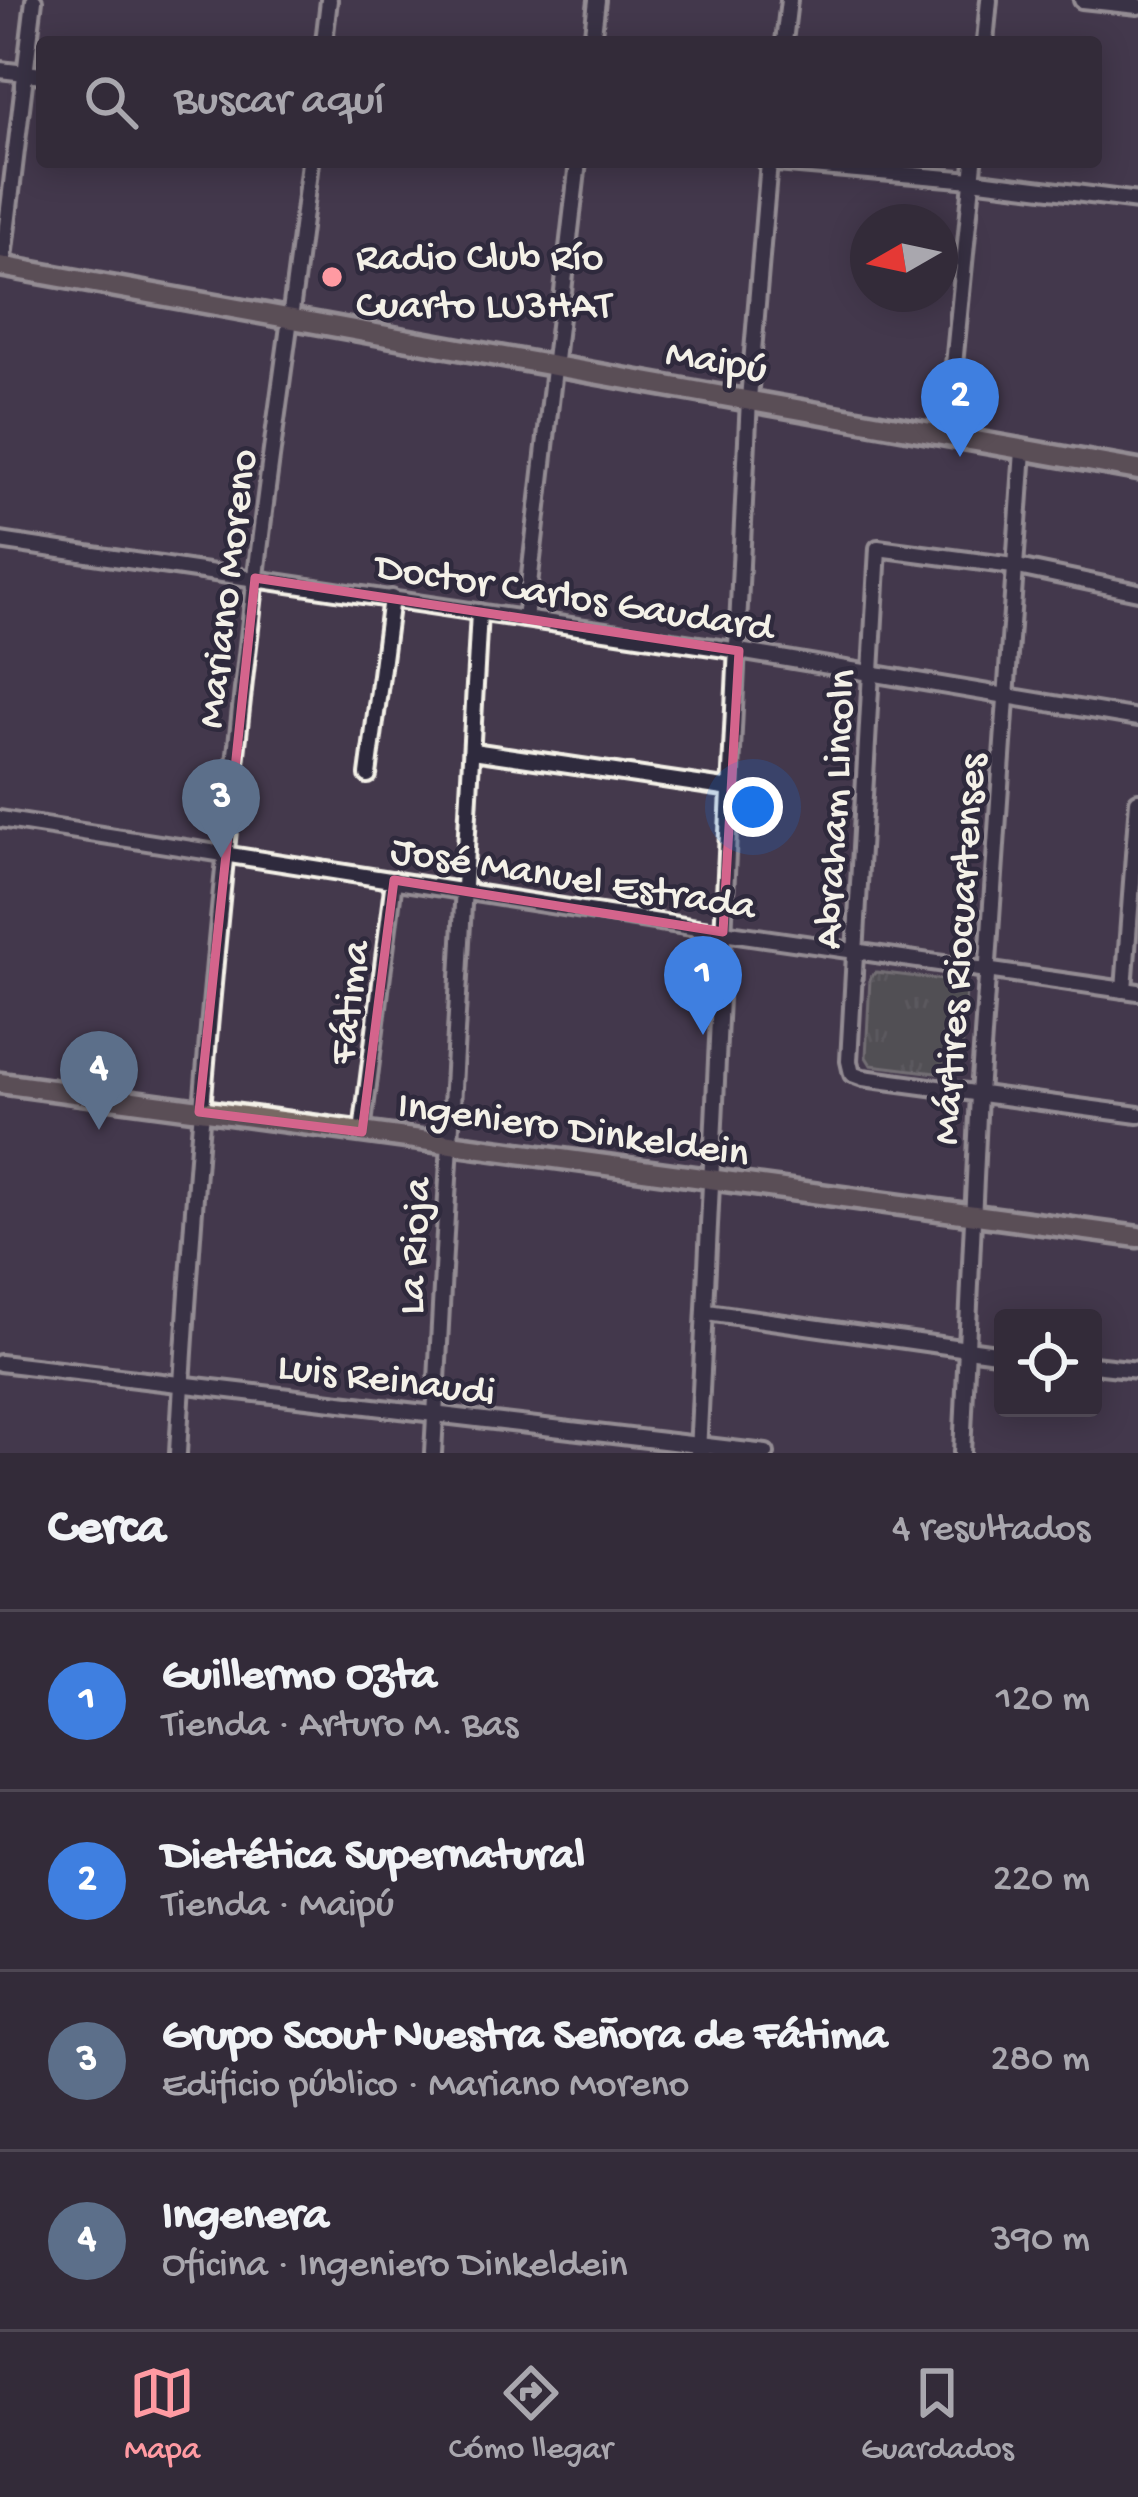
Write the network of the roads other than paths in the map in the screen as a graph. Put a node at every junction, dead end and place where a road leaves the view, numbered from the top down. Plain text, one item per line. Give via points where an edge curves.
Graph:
1 (34, 0) edge
2 (328, 0) edge
3 (597, 0) edge
4 (789, 0) edge
5 (989, 0) edge
6 (1082, 0) edge
7 (1138, 6) edge
8 (325, 36) edge
9 (593, 36) edge
10 (785, 36) edge
11 (986, 36) edge
12 (0, 70) edge
13 (25, 73) junction
14 (36, 74) edge
15 (309, 168) edge
16 (577, 168) edge
17 (768, 168) edge
18 (836, 168) edge
19 (973, 168) edge
20 (972, 180) junction
21 (1138, 201) edge
22 (1, 267) edge
23 (291, 322) junction
24 (555, 364) junction
25 (749, 399) junction
26 (947, 436) junction
27 (1023, 449) junction
28 (1138, 470) edge
29 (0, 541) edge
30 (1013, 566) junction
31 (255, 578) junction
32 (1138, 592) edge
33 (391, 598) junction
34 (479, 612) junction
35 (525, 619) junction
36 (739, 651) junction
37 (872, 673) junction
38 (1005, 694) junction
39 (1138, 718) edge
40 (473, 751) junction
41 (368, 775) dead end
42 (731, 789) junction
43 (1138, 800) edge
44 (0, 819) edge
45 (225, 853) junction
46 (394, 880) junction
47 (461, 890) junction
48 (723, 932) junction
49 (856, 950) junction
50 (987, 970) junction
51 (1131, 992) edge
52 (0, 1083) edge
53 (979, 1094) junction
54 (199, 1112) junction
55 (1138, 1115) edge
56 (362, 1132) junction
57 (448, 1143) junction
58 (711, 1181) junction
59 (971, 1216) junction
60 (1138, 1237) edge
61 (707, 1312) junction
62 (968, 1349) junction
63 (994, 1353) edge
64 (0, 1363) edge
65 (1102, 1365) edge
66 (1138, 1370) edge
67 (182, 1383) junction
68 (436, 1415) junction
69 (698, 1448) edge
70 (178, 1453) edge
71 (433, 1453) edge
72 (766, 1453) edge
73 (962, 1453) edge

1 - 13 street
2 - 8 street
3 - 9 street
4 - 10 street
5 - 11 street
6 - 7 street
12 - 13 street
13 - 14 street
13 - 22 street
15 - 23 street, Mariano Moreno
16 - 24 street
17 - 25 street
18 - 20 street
19 - 20 street
20 - 21 street
20 - 26 street
22 - 23 main road, Maipú
23 - 24 main road, Maipú
23 - 31 street, Mariano Moreno
24 - 25 main road, Maipú
24 - 35 street
25 - 26 main road, Maipú
25 - 36 street
26 - 27 main road, Maipú
27 - 28 main road, Maipú
27 - 30 street, Mártires Riocuartenses
29 - 31 street, Doctor Carlos Gaudard
30 - 32 street
30 - 37 street, Abraham Lincoln via 878,548
30 - 38 street, Mártires Riocuartenses
31 - 33 street, Doctor Carlos Gaudard
31 - 45 street, Mariano Moreno
33 - 34 street, Doctor Carlos Gaudard
33 - 41 street
34 - 35 street, Doctor Carlos Gaudard
34 - 40 street, La Rioja
35 - 36 street, Doctor Carlos Gaudard
36 - 37 street, Doctor Carlos Gaudard
36 - 42 street
37 - 38 street, Doctor Carlos Gaudard
37 - 49 street, Abraham Lincoln
38 - 39 street, Doctor Carlos Gaudard
38 - 50 street, Mártires Riocuartenses
40 - 42 street
40 - 47 street, La Rioja
42 - 48 street
43 - 51 street
44 - 45 street, José Manuel Estrada
45 - 46 street, José Manuel Estrada
45 - 54 street, Mariano Moreno
46 - 47 street, José Manuel Estrada
46 - 56 street, Fátima
47 - 48 street, José Manuel Estrada
47 - 57 street, La Rioja
48 - 49 street, José Manuel Estrada
48 - 58 street
49 - 50 street, José Manuel Estrada
49 - 53 street, Abraham Lincoln via 852,1074
50 - 51 street, José Manuel Estrada
50 - 53 street, Mártires Riocuartenses
52 - 54 main road, Ingeniero Dinkeldein
53 - 55 street
53 - 59 street, Mártires Riocuartenses
54 - 56 main road, Ingeniero Dinkeldein
54 - 67 street, Mariano Moreno
56 - 57 main road, Ingeniero Dinkeldein
57 - 58 main road, Ingeniero Dinkeldein
57 - 68 street, La Rioja
58 - 59 main road, Ingeniero Dinkeldein
58 - 61 street
59 - 60 main road, Ingeniero Dinkeldein
59 - 62 street, Mártires Riocuartenses
61 - 62 street
61 - 69 street
62 - 63 street
62 - 73 street, Mártires Riocuartenses
64 - 67 street, Luis Reinaudi
65 - 66 street
67 - 68 street, Luis Reinaudi
67 - 70 street, Mariano Moreno
68 - 69 street, Luis Reinaudi
68 - 71 street, La Rioja
69 - 72 street, Luis Reinaudi

